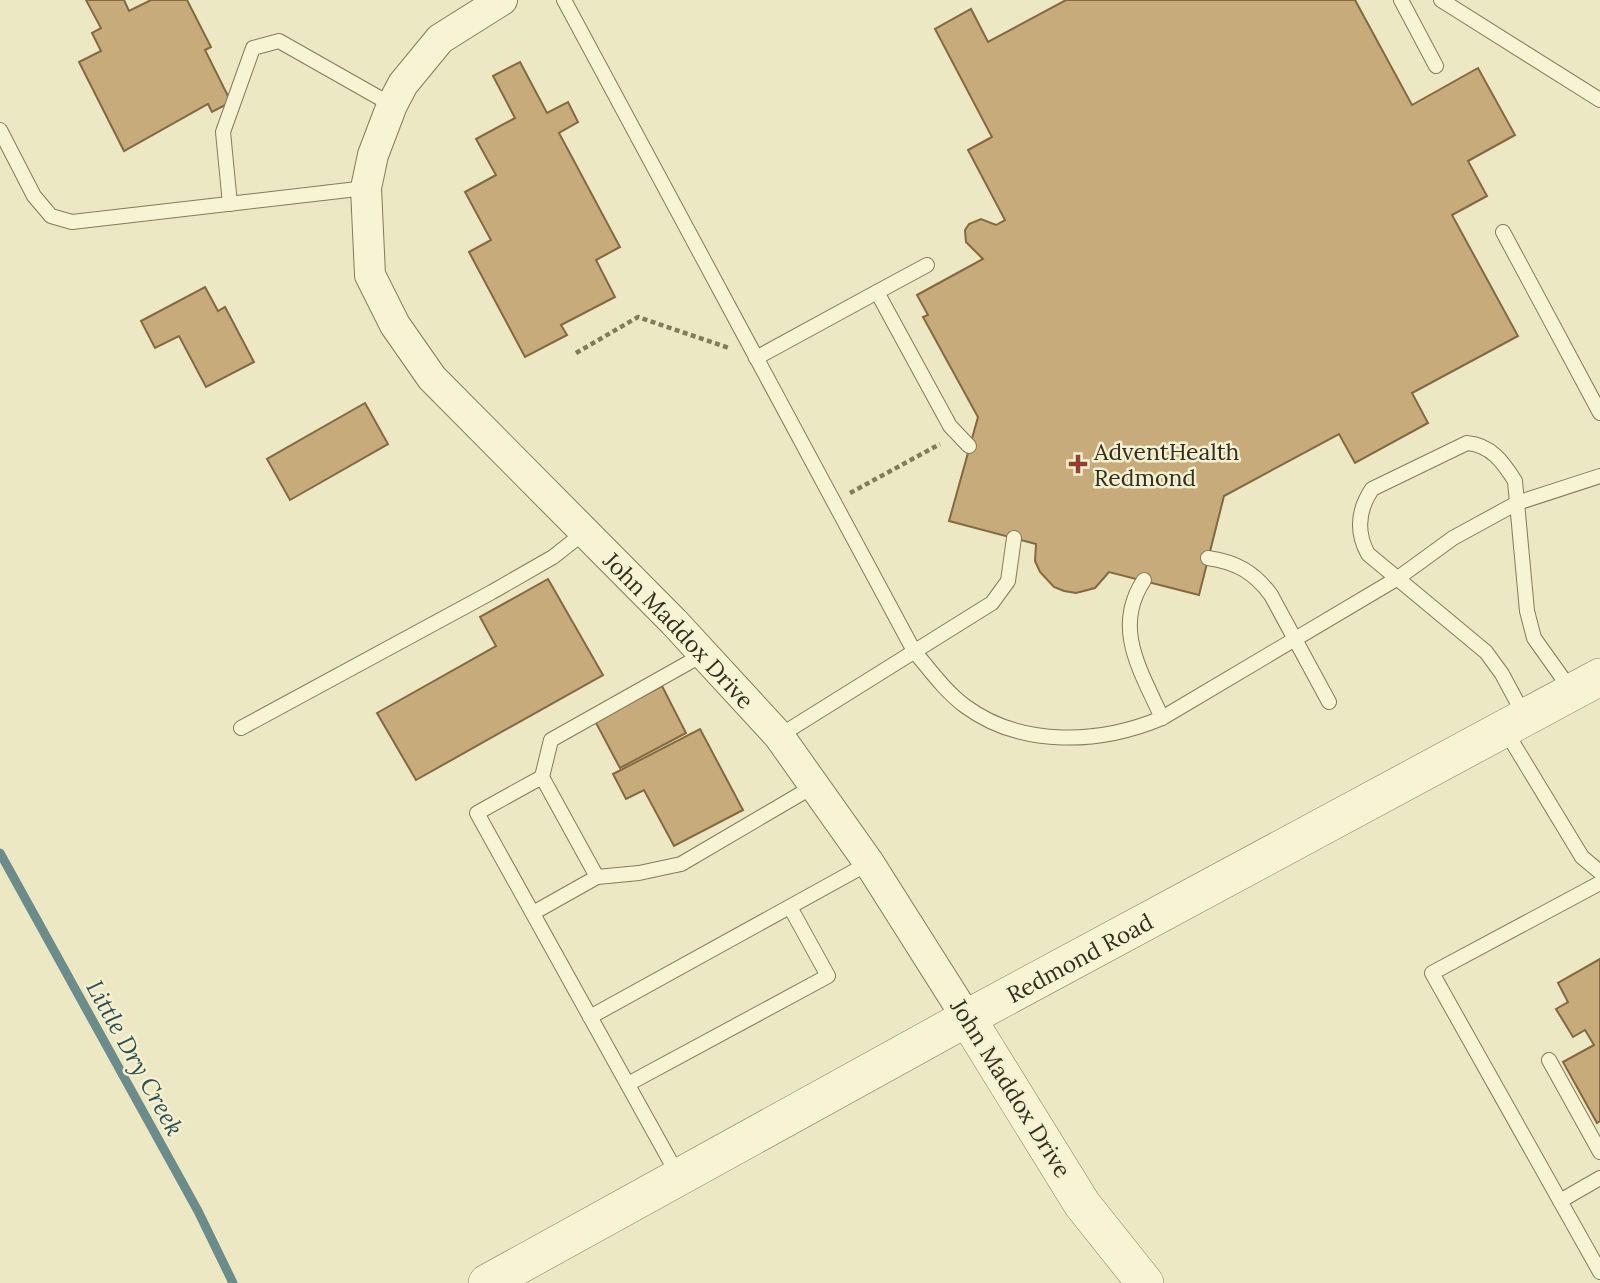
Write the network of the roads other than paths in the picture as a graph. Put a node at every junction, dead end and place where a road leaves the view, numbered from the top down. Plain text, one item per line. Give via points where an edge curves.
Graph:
1 (502, 0) edge
2 (564, 0) edge
3 (1401, 0) edge
4 (1441, 0) edge
5 (1436, 66) dead end
6 (1600, 100) edge
7 (392, 105) junction
8 (0, 130) edge
9 (366, 188) junction
10 (230, 204) junction
11 (1503, 232) dead end
12 (927, 265) dead end
13 (877, 292) junction
14 (756, 358) junction
15 (1600, 413) edge
16 (969, 446) dead end
17 (1600, 476) edge
18 (1517, 503) junction
19 (586, 531) junction
20 (1014, 538) dead end
21 (1208, 558) dead end
22 (1398, 578) junction
23 (1144, 580) dead end
24 (1295, 639) junction
25 (914, 651) junction
26 (704, 654) junction
27 (1586, 684) edge
28 (1329, 702) dead end
29 (1162, 718) junction
30 (1514, 723) junction
31 (241, 728) dead end
32 (779, 736) junction
33 (542, 777) junction
34 (814, 786) junction
35 (869, 863) junction
36 (1600, 872) edge
37 (597, 877) junction
38 (1600, 883) edge
39 (790, 907) junction
40 (533, 913) junction
41 (590, 1017) junction
42 (967, 1018) junction
43 (1549, 1060) dead end
44 (628, 1084) junction
45 (1600, 1152) edge
46 (679, 1177) junction
47 (1600, 1178) edge
48 (1560, 1201) junction
49 (1600, 1272) edge
50 (487, 1283) edge
51 (1145, 1283) edge

1 - 7 street, John Maddox Drive via 440,39
2 - 14 lane
3 - 5 lane
4 - 6 lane
7 - 9 street, John Maddox Drive
7 - 10 lane via 279,41 253,48 223,132
8 - 10 lane via 34,196 51,216 72,222
9 - 10 lane
9 - 19 street, John Maddox Drive via 370,275 395,325 432,378
11 - 15 lane
12 - 13 lane
13 - 14 lane
13 - 16 lane via 950,426
14 - 25 lane
17 - 18 lane
18 - 22 lane via 1453,538
18 - 22 lane via 1515,481 1504,462 1479,444 1453,448 1372,489 1363,503 1361,541 1368,554
18 - 27 lane via 1527,611 1534,638
19 - 26 street, John Maddox Drive
19 - 31 lane via 553,557 504,585
20 - 25 lane via 1012,568 1003,591 976,614
21 - 24 lane via 1245,568 1260,580
22 - 24 lane
22 - 30 lane via 1486,652 1502,674
23 - 29 lane via 1133,597 1129,627 1137,660
24 - 28 lane
24 - 29 lane
25 - 29 lane via 965,706 1015,728 1082,738 1130,731
25 - 32 lane
26 - 32 street, John Maddox Drive
26 - 33 lane via 551,740
27 - 30 street, Redmond Road
30 - 36 lane via 1582,858
30 - 42 street, Redmond Road
32 - 34 street, John Maddox Drive
33 - 37 lane
33 - 40 lane via 477,813
34 - 35 street, John Maddox Drive
34 - 37 lane via 681,864
35 - 39 lane
35 - 42 street, John Maddox Drive
37 - 40 lane
38 - 48 lane via 1432,973
39 - 41 lane
39 - 44 lane via 828,976
40 - 41 lane
41 - 44 lane
42 - 46 street, Redmond Road
42 - 51 street, John Maddox Drive via 1082,1204
43 - 45 lane
44 - 46 lane
46 - 50 street, Redmond Road
47 - 48 lane
48 - 49 lane

